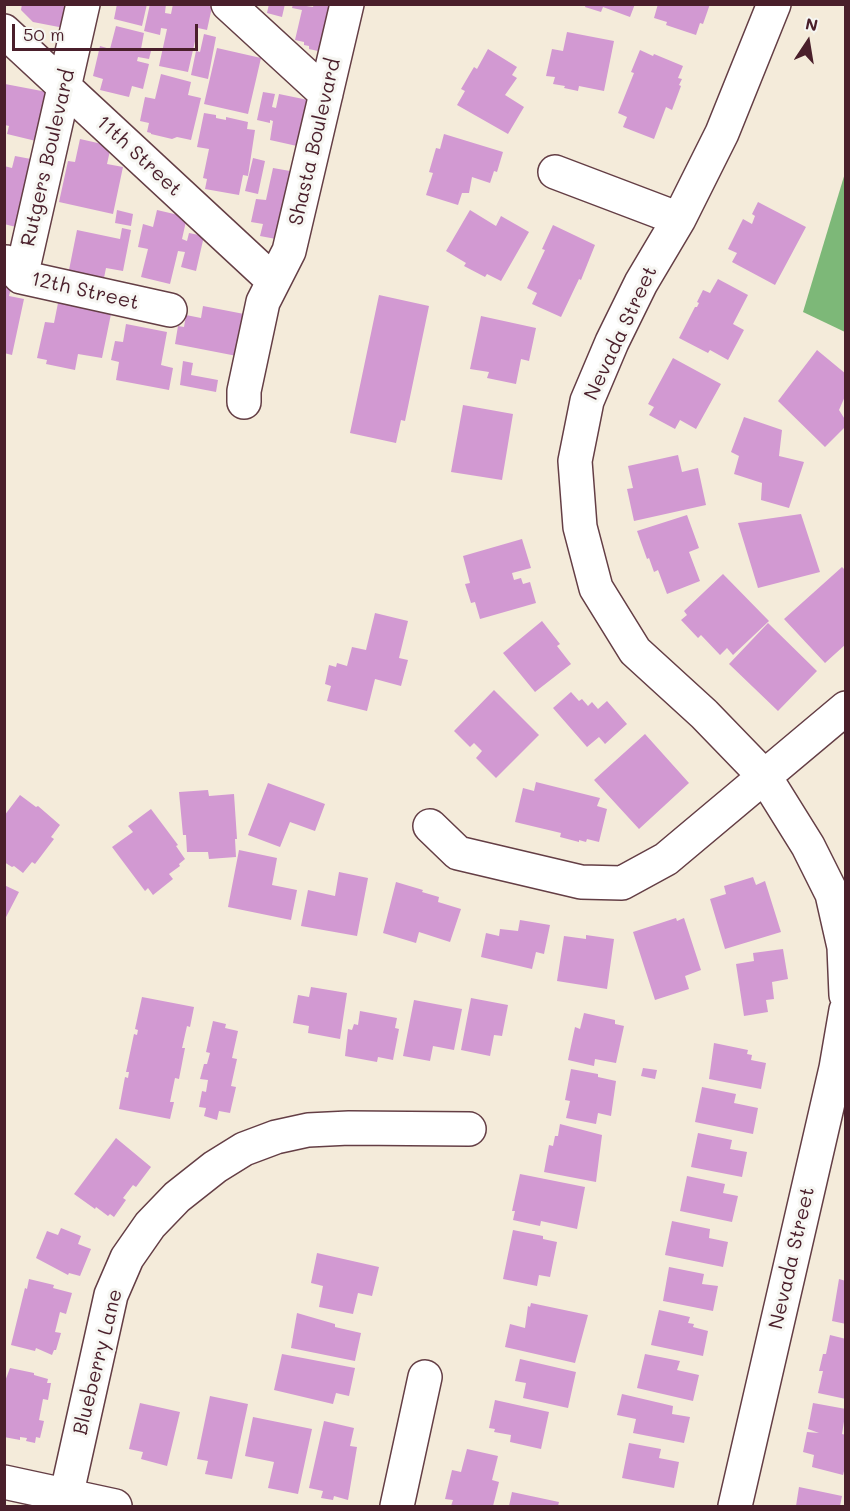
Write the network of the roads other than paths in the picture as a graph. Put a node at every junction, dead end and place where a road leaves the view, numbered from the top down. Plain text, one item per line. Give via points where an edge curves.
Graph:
1 (83, 4) edge
2 (228, 4) edge
3 (347, 4) edge
4 (774, 4) edge
5 (4, 31) edge
6 (64, 87) junction
7 (326, 94) junction
8 (555, 172) dead end
9 (679, 219) junction
10 (13, 269) edge
11 (275, 276) junction
12 (170, 310) dead end
13 (244, 402) dead end
14 (846, 708) edge
15 (765, 777) junction
16 (430, 826) dead end
17 (846, 995) edge
18 (846, 1010) edge
19 (469, 1129) dead end
20 (425, 1377) dead end
21 (4, 1482) edge
22 (65, 1501) edge
23 (115, 1506) edge
24 (397, 1506) edge
25 (735, 1506) edge

1 - 6 street, Rutgers Boulevard
2 - 7 street
3 - 7 street, Shasta Boulevard
4 - 9 street, Nevada Street via 722,133
5 - 6 street, 11th Street
6 - 10 street, Rutgers Boulevard
6 - 11 street, 11th Street via 266,274
7 - 11 street, Shasta Boulevard via 289,251
8 - 9 street
9 - 15 street, Nevada Street via 641,283 587,401 575,461 580,527 596,588 636,651
10 - 12 street, 12th Street
11 - 13 street, Shasta Boulevard via 263,302
14 - 15 street
15 - 16 street via 666,859 622,883 581,882 458,853
15 - 17 street, Nevada Street via 808,846 832,894 844,947
18 - 25 street, Nevada Street
19 - 22 street, Blueberry Lane via 349,1128 308,1130 276,1137 244,1149 177,1197 150,1225 127,1258 111,1295
20 - 24 street
21 - 22 street
22 - 23 street

